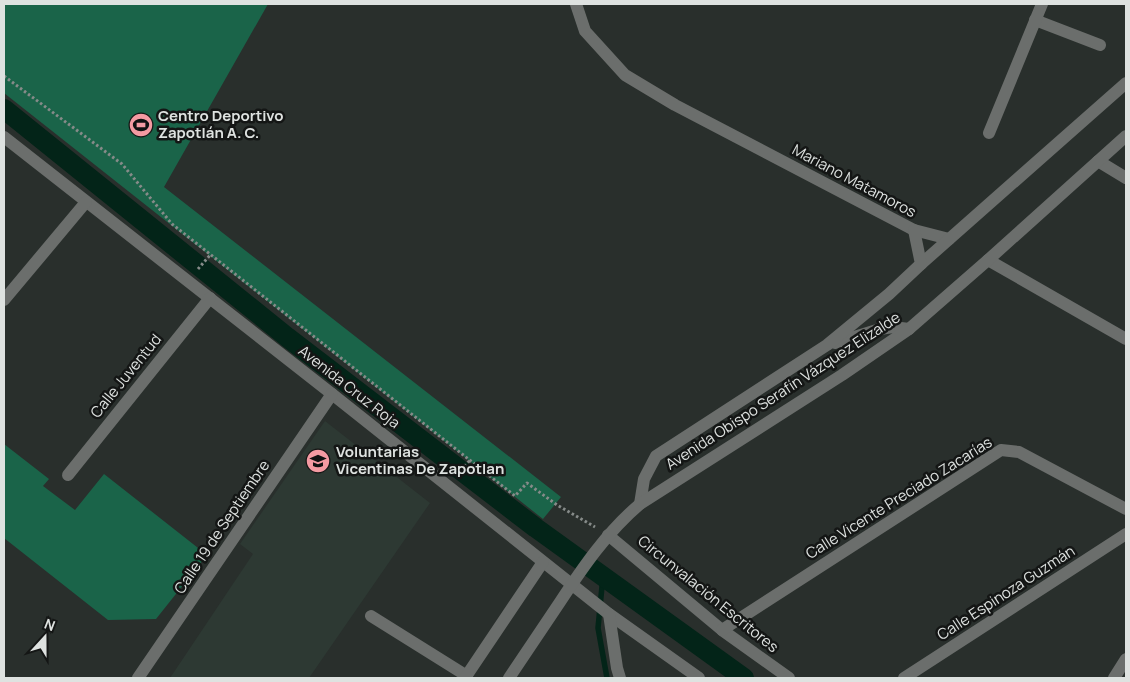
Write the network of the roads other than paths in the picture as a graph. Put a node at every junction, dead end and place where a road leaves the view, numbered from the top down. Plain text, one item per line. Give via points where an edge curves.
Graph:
1 (576, 4) edge
2 (1042, 4) edge
3 (1035, 20) junction
4 (1100, 45) dead end
5 (1126, 83) edge
6 (988, 133) dead end
7 (1126, 136) edge
8 (4, 137) edge
9 (1098, 161) junction
10 (1126, 178) edge
11 (86, 202) junction
12 (914, 230) junction
13 (949, 239) junction
14 (988, 260) junction
15 (921, 264) junction
16 (210, 298) junction
17 (4, 300) edge
18 (909, 329) junction
19 (1126, 339) edge
20 (827, 345) junction
21 (332, 394) junction
22 (68, 475) dead end
23 (640, 504) junction
24 (1126, 510) edge
25 (1126, 534) edge
26 (605, 539) junction
27 (543, 562) junction
28 (572, 584) junction
29 (609, 614) junction
30 (371, 616) dead end
31 (722, 630) junction
32 (1125, 665) edge
33 (466, 677) edge
34 (138, 678) edge
35 (509, 678) edge
36 (620, 678) edge
37 (698, 678) edge
38 (789, 678) edge
39 (904, 678) edge
40 (1114, 678) edge

1 - 12 street, Mariano Matamoros via 585,31 625,75 675,106
2 - 3 street
3 - 4 street
3 - 6 street
5 - 13 street
7 - 9 street, Avenida Obispo Serafín Vázquez Elizalde
8 - 11 street, Avenida Cruz Roja
9 - 10 street
9 - 14 street, Avenida Obispo Serafín Vázquez Elizalde
11 - 16 street, Avenida Cruz Roja
11 - 17 street
12 - 13 street
12 - 15 street, Mariano Matamoros
13 - 15 street
14 - 18 street, Avenida Obispo Serafín Vázquez Elizalde
14 - 19 street
15 - 20 street
16 - 21 street, Avenida Cruz Roja
16 - 22 street, Calle Juventud
18 - 20 street via 880,328
18 - 23 street, Avenida Obispo Serafín Vázquez Elizalde
20 - 23 street via 656,456 644,479
21 - 27 street, Avenida Cruz Roja
21 - 34 street, Calle 19 de Septiembre
23 - 26 street, Avenida Obispo Serafín Vázquez Elizalde
24 - 31 street, Calle Vicente Preciado Zacarías via 1019,452 1001,450
25 - 39 street, Calle Espinoza Guzmán
26 - 28 street, Avenida Obispo Serafín Vázquez Elizalde
26 - 31 street, Circunvalación Escritores
27 - 28 street, Avenida Cruz Roja
27 - 33 street
28 - 29 street, Avenida Cruz Roja
28 - 35 street, Avenida Obispo Serafín Vázquez Elizalde
29 - 36 street
29 - 37 street, Avenida Cruz Roja
30 - 33 street
31 - 38 street, Circunvalación Escritores
32 - 40 street

